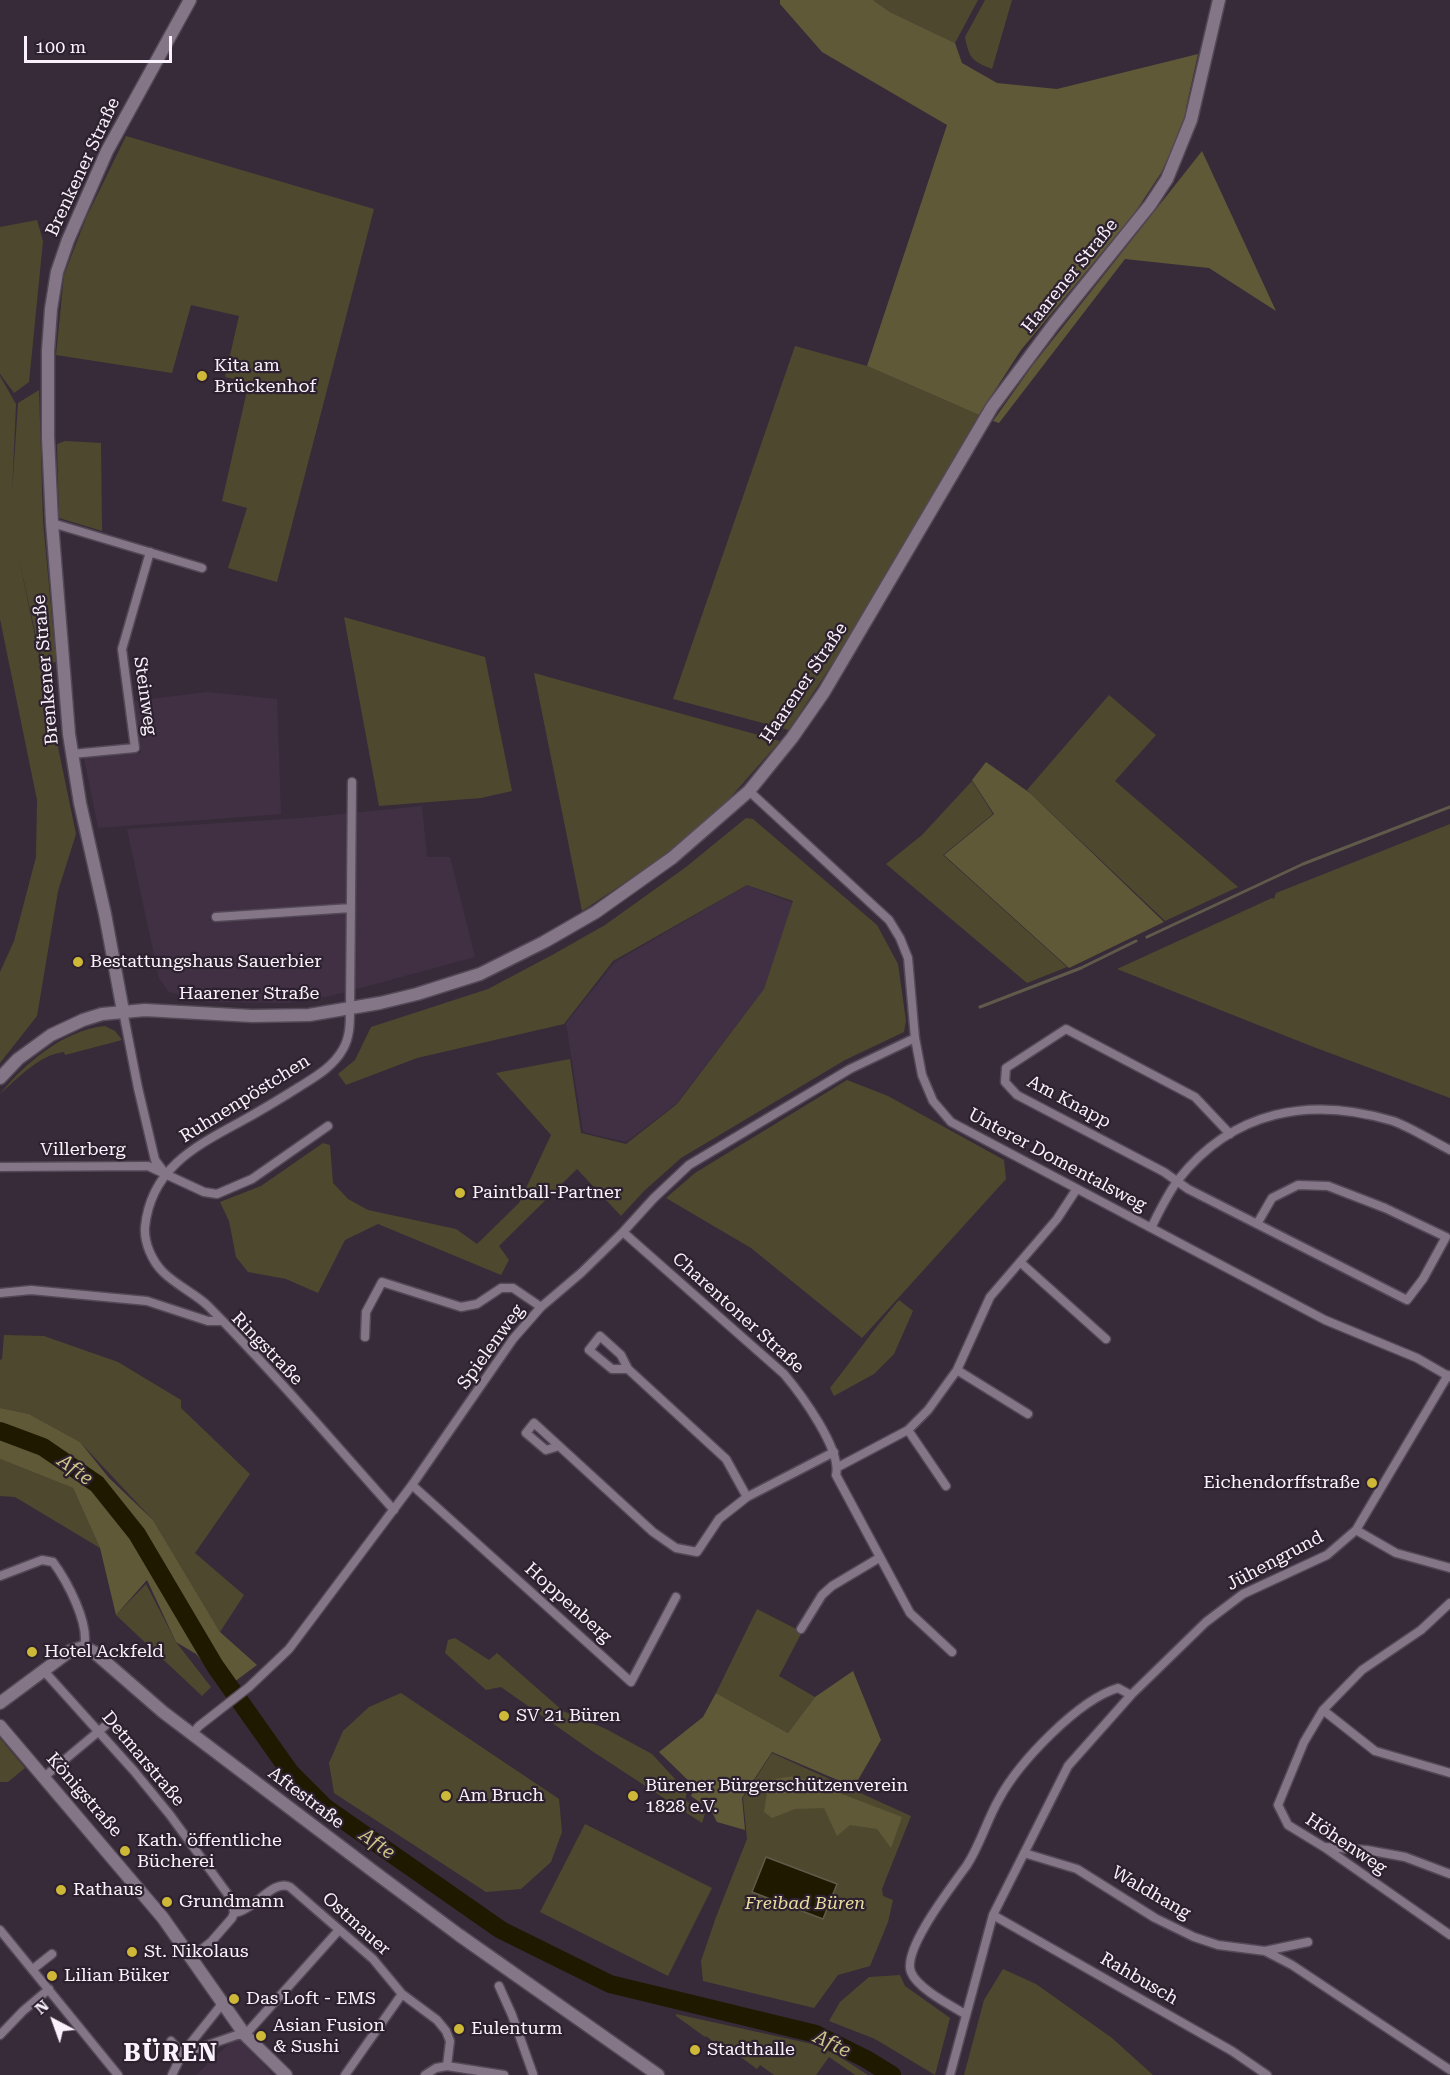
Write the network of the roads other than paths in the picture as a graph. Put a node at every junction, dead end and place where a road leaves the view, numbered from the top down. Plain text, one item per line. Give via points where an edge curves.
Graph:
1 (190, 0) edge
2 (1219, 0) edge
3 (52, 523) junction
4 (150, 552) junction
5 (202, 568) dead end
6 (72, 754) junction
7 (352, 782) dead end
8 (749, 791) junction
9 (351, 908) junction
10 (216, 917) dead end
11 (350, 1009) junction
12 (123, 1011) junction
13 (915, 1038) junction
14 (0, 1078) edge
15 (328, 1126) dead end
16 (1230, 1134) junction
17 (1450, 1150) edge
18 (0, 1167) edge
19 (165, 1174) junction
20 (1177, 1181) junction
21 (1076, 1190) junction
22 (1257, 1224) junction
23 (1151, 1228) junction
24 (623, 1232) junction
25 (1020, 1262) junction
26 (0, 1293) edge
27 (541, 1307) junction
28 (222, 1321) junction
29 (365, 1337) dead end
30 (1106, 1339) dead end
31 (628, 1369) junction
32 (957, 1370) junction
33 (1449, 1376) edge
34 (1028, 1414) dead end
35 (908, 1430) junction
36 (559, 1446) dead end
37 (834, 1452) junction
38 (838, 1467) junction
39 (412, 1485) junction
40 (946, 1486) dead end
41 (747, 1497) junction
42 (394, 1510) junction
43 (1356, 1530) junction
44 (879, 1558) junction
45 (1450, 1569) edge
46 (0, 1576) edge
47 (676, 1598) dead end
48 (1450, 1603) edge
49 (801, 1629) dead end
50 (84, 1647) junction
51 (952, 1652) dead end
52 (44, 1671) junction
53 (1131, 1695) junction
54 (0, 1703) edge
55 (1323, 1710) junction
56 (0, 1726) edge
57 (102, 1729) junction
58 (192, 1734) junction
59 (1450, 1773) edge
60 (44, 1777) junction
61 (1324, 1847) junction
62 (1024, 1853) junction
63 (1450, 1874) edge
64 (234, 1913) junction
65 (993, 1915) junction
66 (0, 1930) edge
67 (339, 1930) junction
68 (1450, 1935) edge
69 (1308, 1942) dead end
70 (1264, 1951) junction
71 (52, 1954) dead end
72 (192, 1957) junction
73 (33, 1969) junction
74 (499, 1986) dead end
75 (49, 1989) junction
76 (402, 1994) junction
77 (222, 2004) junction
78 (964, 2014) junction
79 (0, 2035) edge
80 (245, 2035) junction
81 (171, 2041) dead end
82 (182, 2054) junction
83 (447, 2066) junction
84 (1450, 2070) edge
85 (531, 2074) edge
86 (118, 2075) edge
87 (172, 2075) edge
88 (285, 2075) edge
89 (345, 2075) edge
90 (426, 2075) edge
91 (504, 2075) edge
92 (543, 2075) edge
93 (658, 2075) edge
94 (950, 2075) edge
95 (1267, 2075) edge

1 - 3 main road, Brenkener Straße via 107,151 57,272 48,351
2 - 8 main road, Haarener Straße via 1191,120 1167,179 1005,388 824,692
3 - 4 street
3 - 6 main road, Brenkener Straße
4 - 5 street
4 - 6 street, Steinweg via 122,649 135,748
6 - 12 main road, Brenkener Straße
7 - 9 street, Ruhnenpöstchen
8 - 11 main road, Haarener Straße via 672,858 596,912 544,942 463,980
8 - 13 street, Unterer Domentalsweg via 889,920 908,958
9 - 10 street
9 - 11 street, Ruhnenpöstchen
11 - 12 main road, Haarener Straße via 309,1015 252,1016
11 - 19 street, Ruhnenpöstchen via 349,1035 334,1061 268,1106 199,1144
12 - 14 main road, Haarener Straße via 83,1020 51,1035
12 - 19 street, Brenkener Straße via 155,1160
13 - 21 street, Unterer Domentalsweg via 922,1075 933,1101 951,1122
13 - 24 street, Spielenweg via 850,1070 689,1165
15 - 19 street via 252,1179 217,1194
16 - 17 street via 1251,1122 1283,1112 1337,1110 1395,1122
16 - 20 street via 1195,1161
16 - 20 street, Am Knapp via 1195,1097 1066,1029 1006,1068 1005,1082 1017,1095
18 - 19 street, Villerberg via 148,1166
19 - 28 street via 147,1212 148,1248 163,1272
20 - 22 street
20 - 23 street
21 - 23 street, Unterer Domentalsweg
21 - 25 street
22 - 22 street via 1407,1300 1446,1236 1328,1186 1299,1185 1272,1198
23 - 33 street, Unterer Domentalsweg via 1325,1320 1417,1358
24 - 27 street, Spielenweg
24 - 37 street, Charentoner Straße via 784,1374 800,1393
25 - 30 street
25 - 32 street via 990,1297
26 - 28 street, Ringstraße via 31,1290 147,1302 208,1321
27 - 29 street via 513,1288 501,1288 477,1305 461,1308 382,1282 366,1312
27 - 39 street, Spielenweg via 513,1339
28 - 42 street, Ringstraße
31 - 31 street via 621,1355 600,1336 589,1350 612,1369
31 - 41 street via 726,1459
32 - 34 street
32 - 35 street
33 - 43 street, Jühengrund
35 - 38 street
35 - 40 street
36 - 41 street via 653,1532 676,1548 697,1552 719,1519
37 - 38 street, Charentoner Straße
37 - 41 street
38 - 44 street, Charentoner Straße via 836,1475
39 - 42 street, Spielenweg
39 - 47 street, Hoppenberg via 631,1682
42 - 58 street, Spielenweg via 289,1648
43 - 45 street via 1396,1553
43 - 53 street, Jühengrund via 1328,1555 1243,1594 1206,1622
44 - 49 street via 822,1595
44 - 51 street, Charentoner Straße via 910,1613
46 - 50 street via 42,1560 53,1562 84,1627
48 - 55 street, Höhenweg via 1421,1630 1362,1670
50 - 52 main road via 70,1651
50 - 58 main road, Aftestraße
52 - 54 main road
52 - 57 street, Detmarstraße
53 - 62 street, Jühengrund via 1068,1767
53 - 78 street via 1118,1688 1090,1700 1024,1764 999,1797 969,1862 932,1914 911,1954 910,1971 920,1984
55 - 59 street via 1375,1751
55 - 61 street, Höhenweg via 1304,1742 1278,1805 1288,1825
56 - 60 main road, Königstraße
57 - 60 street
57 - 64 street, Detmarstraße via 217,1876 232,1900
58 - 93 main road, Aftestraße via 459,1935
60 - 72 main road, Königstraße via 138,1886
61 - 63 street via 1405,1857
61 - 68 street, Höhenweg
62 - 65 street, Jühengrund
62 - 70 street, Waldhang via 1077,1869 1155,1918 1194,1937 1218,1945
64 - 67 street, Ostmauer via 285,1885
64 - 72 street via 211,1942
65 - 78 street, Jühengrund
65 - 95 street, Rahbusch via 1239,2055
66 - 73 street
67 - 76 street, Ostmauer via 373,1959
67 - 80 street
69 - 70 street, Waldhang
70 - 84 street, Waldhang via 1292,1965
71 - 73 street
72 - 77 main road, Königstraße
73 - 75 street
74 - 85 street
75 - 79 street
75 - 86 street
76 - 83 street, Ostmauer via 446,2031 450,2046
76 - 89 street
77 - 80 main road, Königstraße
77 - 82 street
78 - 94 street, Jühengrund
80 - 82 street
80 - 88 main road, Königstraße
81 - 82 street
82 - 87 street
83 - 90 street
83 - 91 street
85 - 92 street

